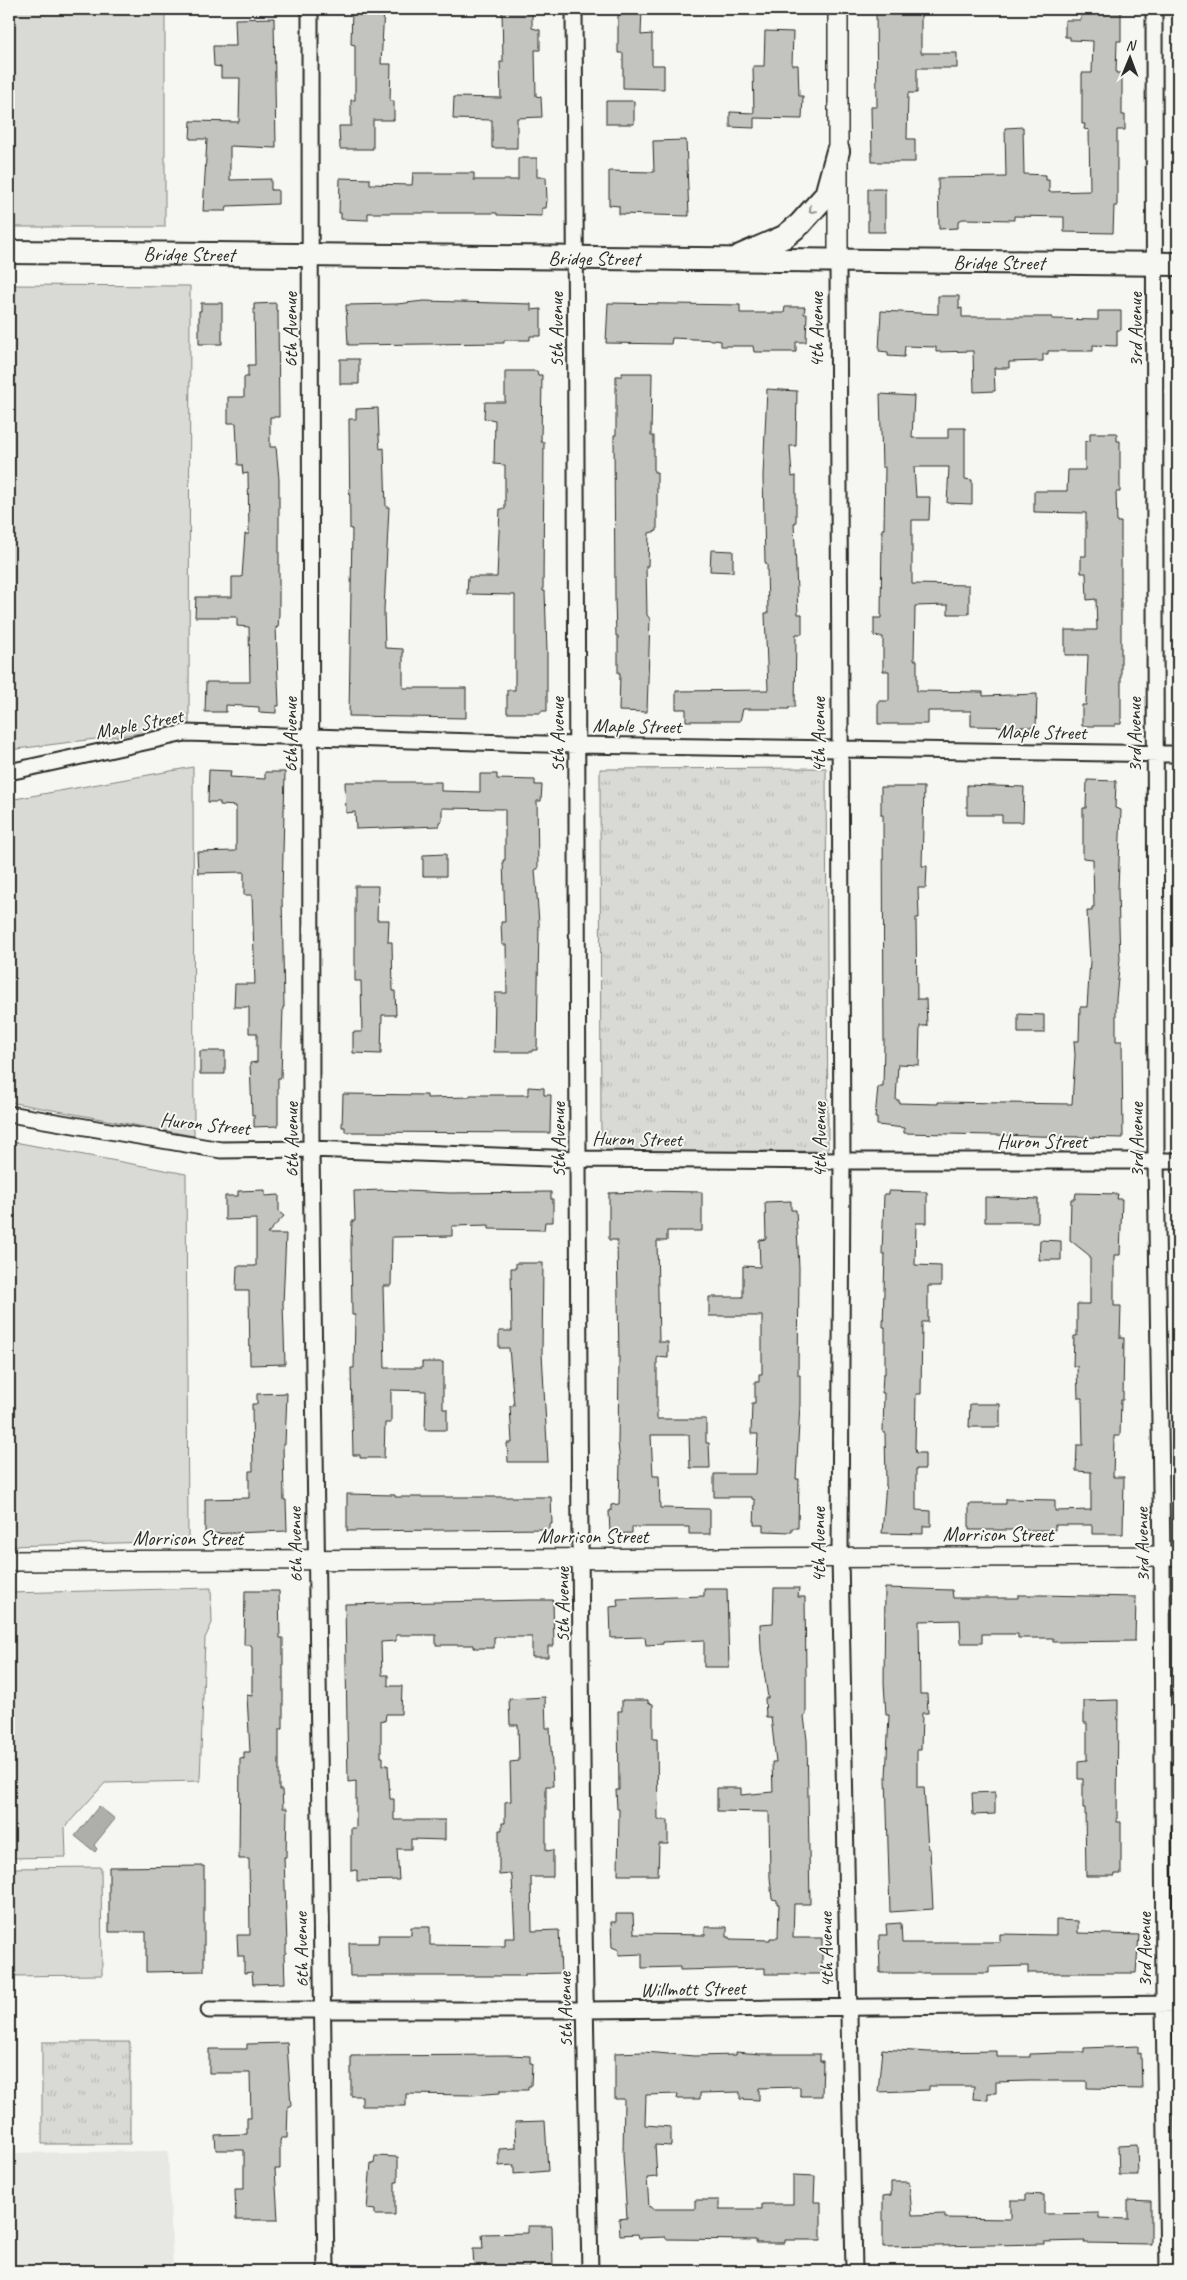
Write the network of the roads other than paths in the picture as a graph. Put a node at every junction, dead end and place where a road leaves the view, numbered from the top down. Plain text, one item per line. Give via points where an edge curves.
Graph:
1 (310, 9) edge
2 (574, 9) edge
3 (838, 9) edge
4 (1154, 9) edge
5 (838, 151) junction
6 (9, 252) edge
7 (310, 253) junction
8 (576, 258) junction
9 (727, 260) junction
10 (838, 261) junction
11 (1155, 264) junction
12 (1178, 264) edge
13 (310, 737) junction
14 (577, 745) junction
15 (841, 749) junction
16 (1154, 754) junction
17 (1178, 754) edge
18 (9, 772) edge
19 (9, 1114) edge
20 (310, 1150) junction
21 (578, 1159) junction
22 (1156, 1160) junction
23 (842, 1161) junction
24 (1178, 1161) edge
25 (840, 1556) junction
26 (1170, 1556) edge
27 (582, 1558) junction
28 (315, 1560) junction
29 (9, 1561) edge
30 (1171, 2004) edge
31 (849, 2008) junction
32 (209, 2010) dead end
33 (322, 2010) junction
34 (585, 2010) junction
35 (326, 2271) edge
36 (590, 2271) edge
37 (854, 2271) edge
38 (1168, 2271) edge

1 - 7 street, 6th Avenue
2 - 8 street, 5th Avenue
3 - 5 street, 4th Avenue
4 - 11 street, 3rd Avenue
5 -> 9 main road via 826,195 800,224 765,247
5 - 10 street, 4th Avenue
6 - 7 main road, Bridge Street
7 - 8 main road, Bridge Street
7 - 13 street, 6th Avenue
8 - 9 main road, Bridge Street
8 - 14 street, 5th Avenue
9 - 10 main road, Bridge Street
10 - 11 main road, Bridge Street
10 - 15 street, 4th Avenue
11 - 12 main road, Bridge Street
11 - 16 street, 3rd Avenue
13 - 14 street, Maple Street
13 - 18 street, Maple Street via 185,733
13 - 20 street, 6th Avenue
14 - 15 street, Maple Street
14 - 21 street, 5th Avenue
15 - 16 street, Maple Street
15 - 23 street, 4th Avenue
16 - 17 street, Maple Street
16 - 22 street, 3rd Avenue
19 - 20 street, Huron Street via 221,1150
20 - 21 street, Huron Street
20 - 28 street, 6th Avenue
21 - 23 street, Huron Street
21 - 27 street, 5th Avenue
22 - 23 street, Huron Street
22 - 24 street, Huron Street
22 - 26 street, 3rd Avenue
23 - 25 street, 4th Avenue
25 - 26 street, Morrison Street
25 - 27 street, Morrison Street
25 - 31 street, 4th Avenue
26 - 30 street, 3rd Avenue
27 - 28 street, Morrison Street
27 - 34 street, 5th Avenue
28 - 29 street, Morrison Street
28 - 33 street, 6th Avenue
30 - 31 street, Willmott Street
30 - 38 street, 3rd Avenue
31 - 34 street, Willmott Street
31 - 37 street, 4th Avenue
32 - 33 street, Willmott Street
33 - 34 street, Willmott Street
33 - 35 street, 6th Avenue
34 - 36 street, 5th Avenue

